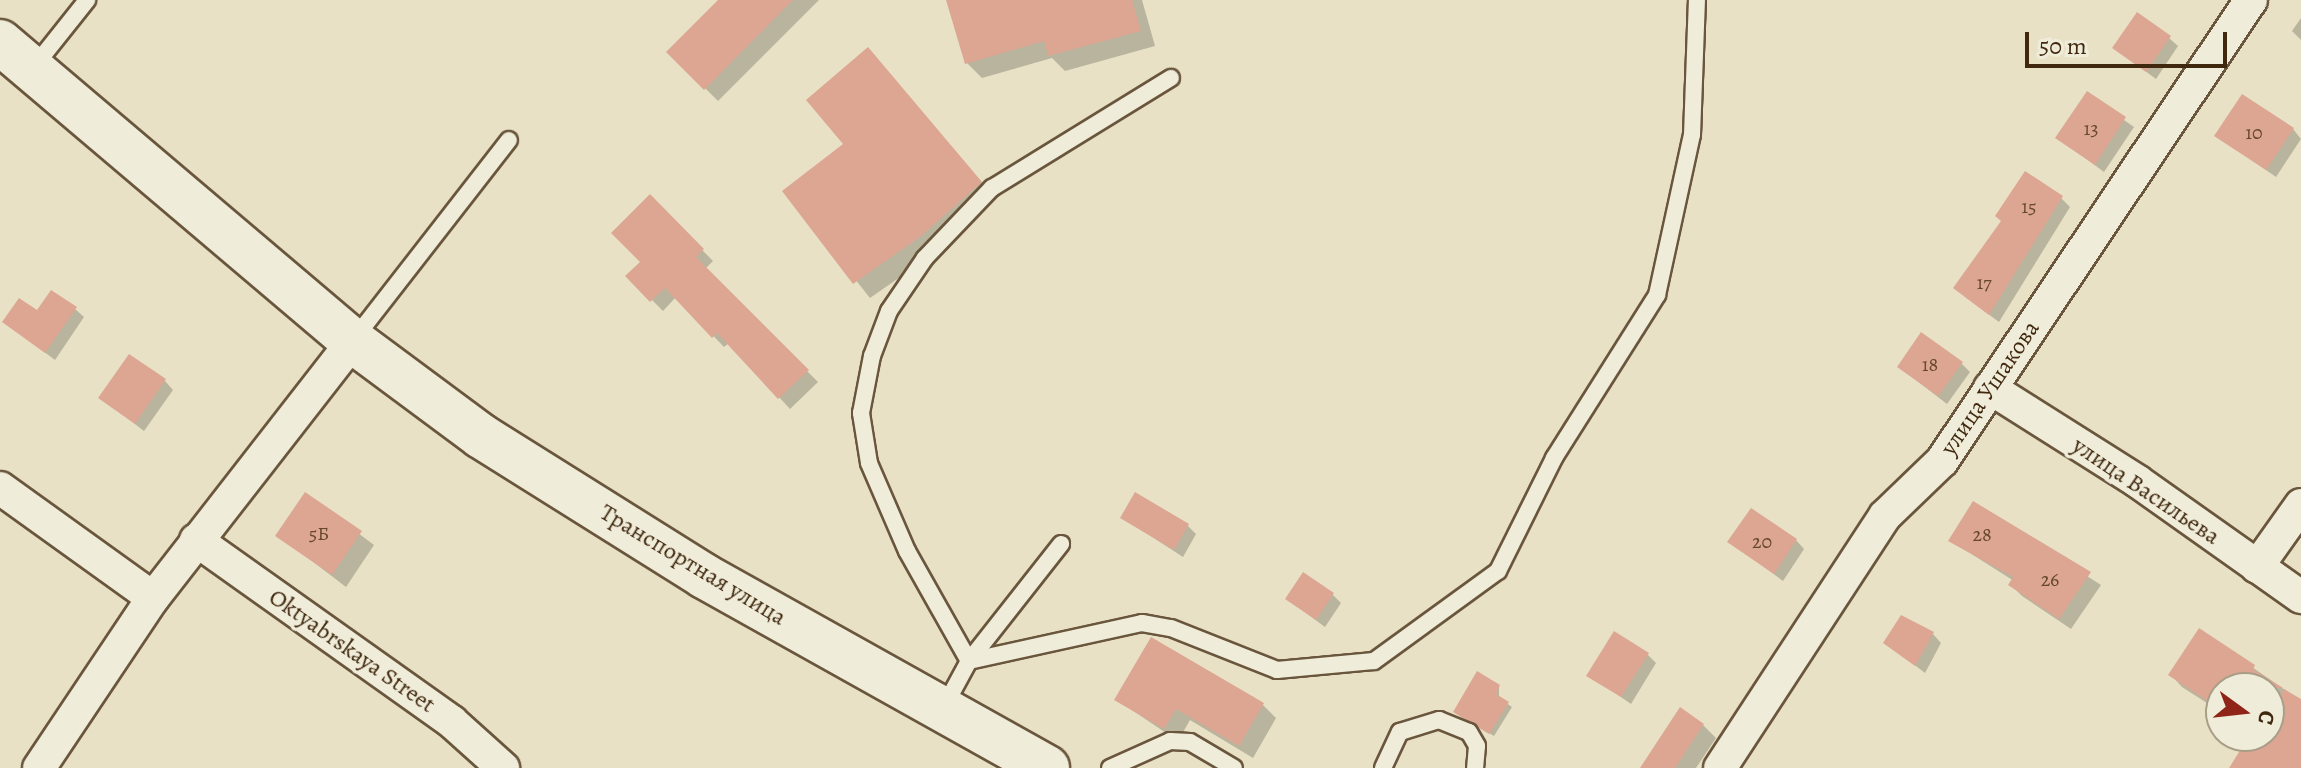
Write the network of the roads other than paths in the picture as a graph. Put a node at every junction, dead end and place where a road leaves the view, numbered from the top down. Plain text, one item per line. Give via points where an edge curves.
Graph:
1 (87, 0) edge
2 (1697, 0) edge
3 (2251, 0) edge
4 (16, 56) edge
5 (1171, 78) dead end
6 (509, 140) dead end
7 (353, 341) junction
8 (1990, 388) junction
9 (0, 488) edge
10 (2301, 505) edge
11 (196, 540) junction
12 (1061, 544) dead end
13 (2257, 567) junction
14 (2301, 597) edge
15 (153, 598) junction
16 (969, 661) junction
17 (944, 707) junction
18 (39, 768) edge
19 (503, 768) edge
20 (1047, 768) edge
21 (1110, 768) edge
22 (1234, 768) edge
23 (1383, 768) edge
24 (1475, 768) edge
25 (1720, 768) edge

1 - 4 lane
2 - 16 lane via 1692,135 1657,295 1554,458 1498,571 1374,661 1277,670 1171,628 1142,623
3 - 8 street, улица Ушакова
4 - 7 main road, Транспортная улица
5 - 16 lane via 992,188 925,258 889,311 872,356 861,413 869,463 907,551
6 - 7 lane
7 - 11 street
7 - 17 main road, Транспортная улица via 481,436 704,576
8 - 13 street, улица Васильева via 2137,481
8 - 25 street, улица Ушакова via 1942,461 1885,516
9 - 15 street
10 - 13 street
11 - 15 street
11 - 19 street, Oktyabrskaya Street via 452,722
12 - 16 lane
13 - 14 street, улица Васильева
15 - 18 street
16 - 17 lane
17 - 20 main road, Транспортная улица
21 - 22 lane via 1170,741 1190,742
23 - 24 lane via 1400,732 1439,720 1469,732 1477,746

